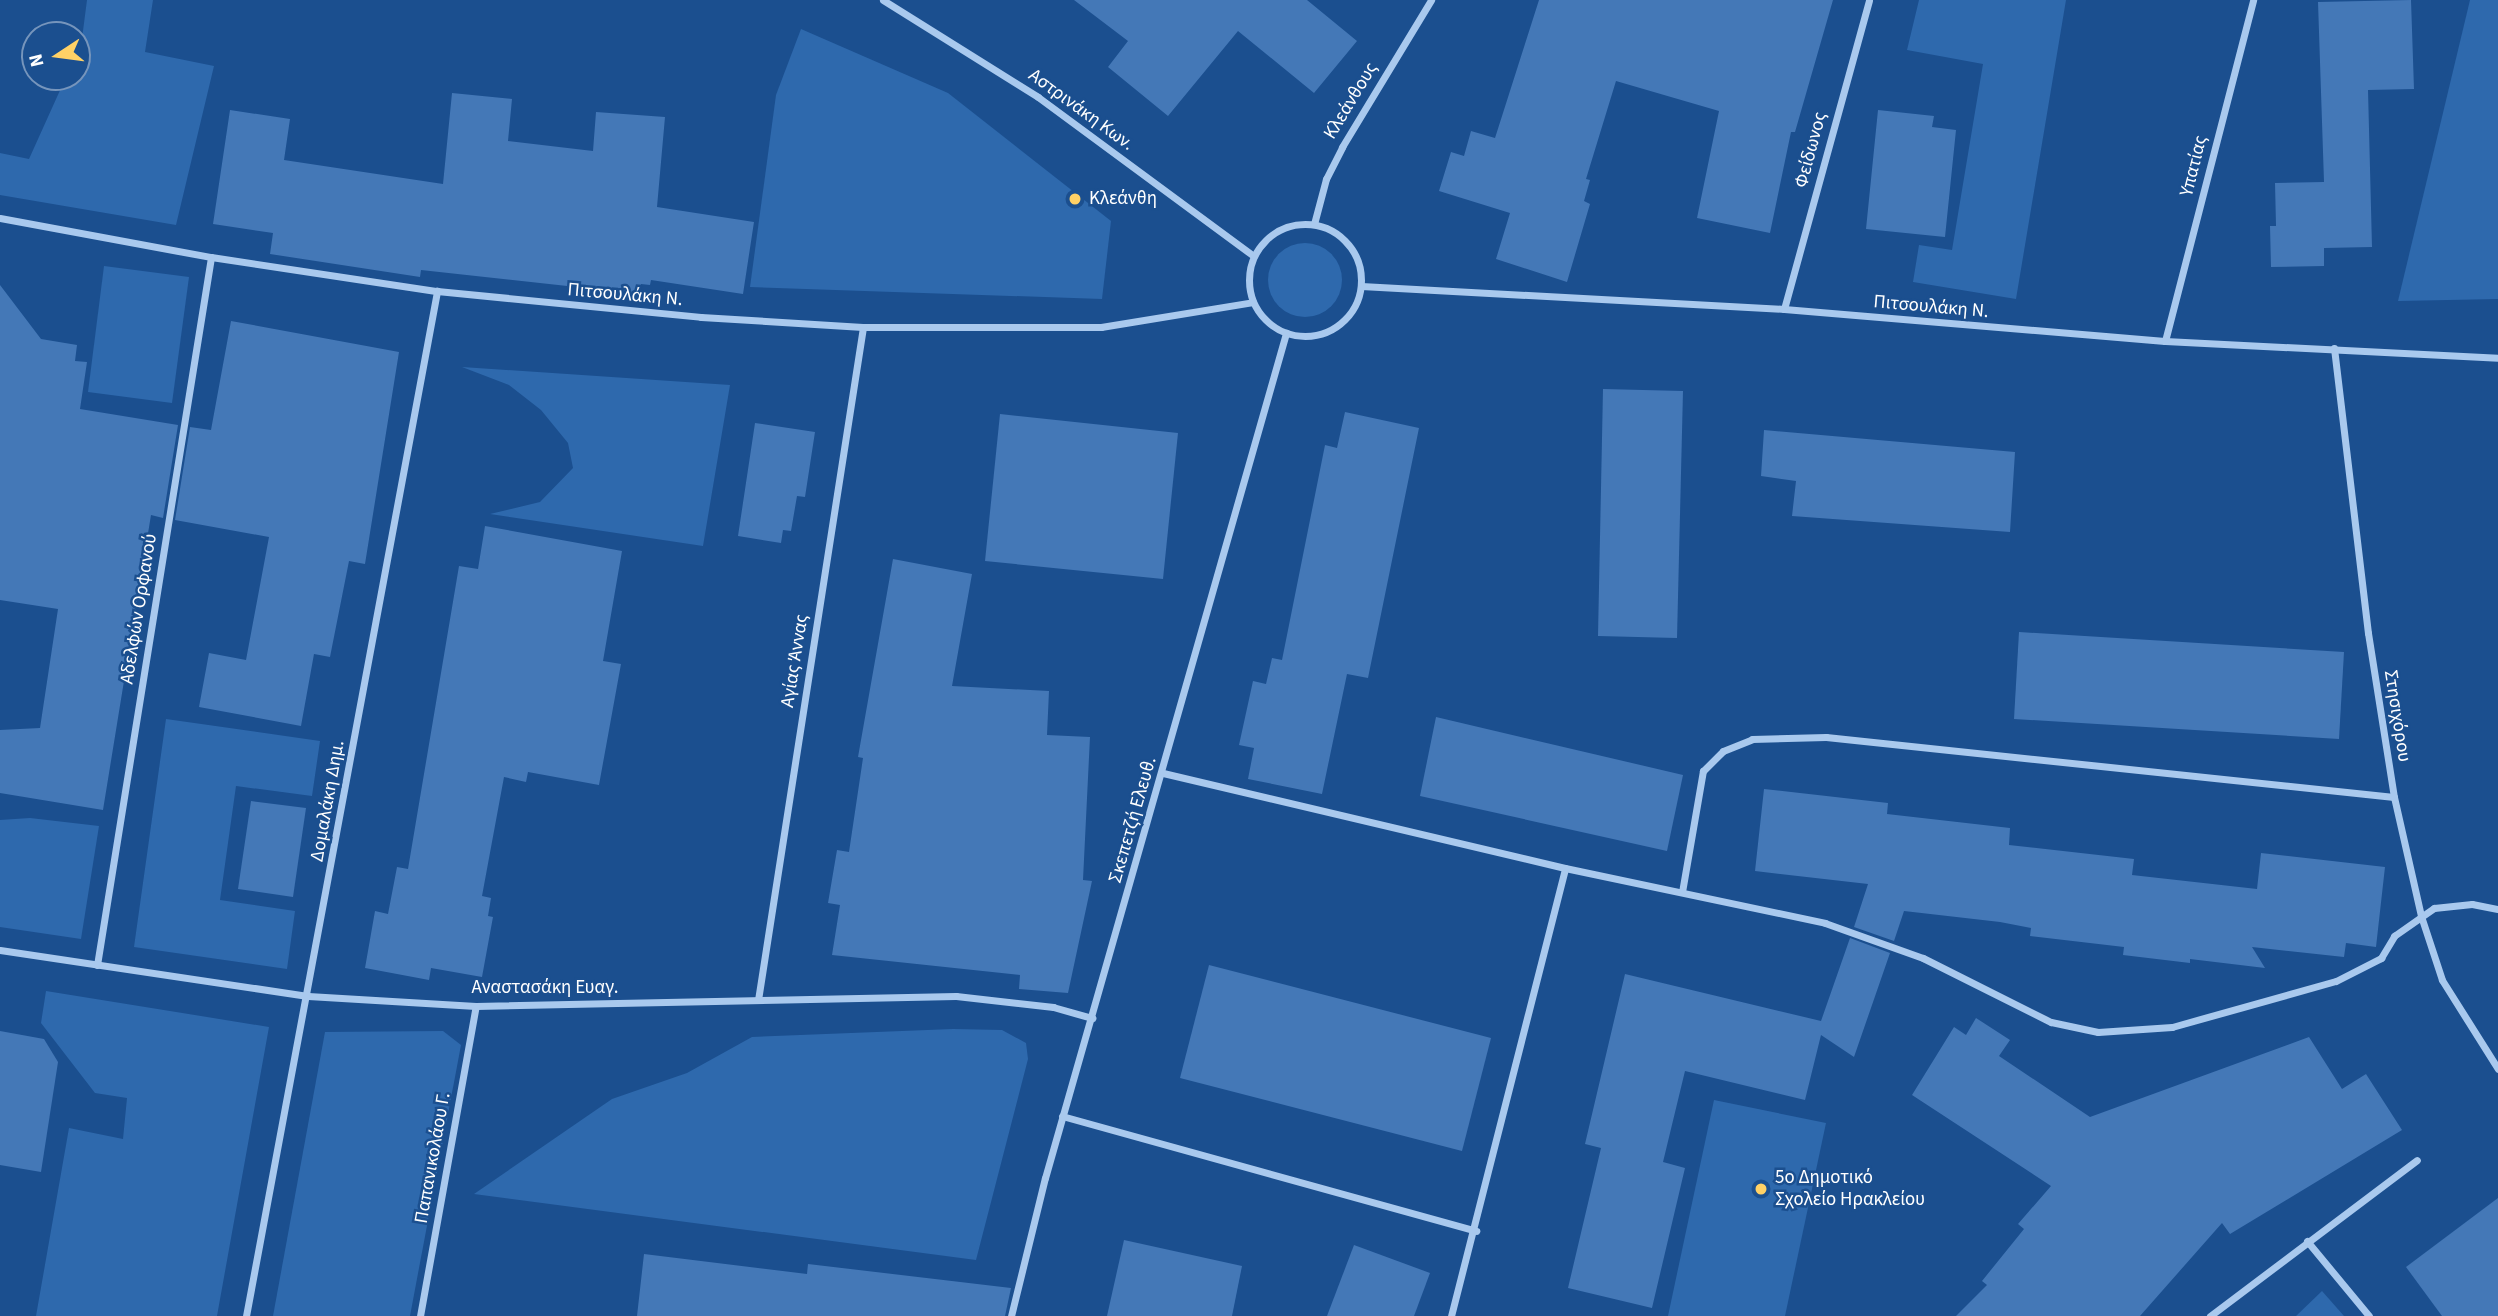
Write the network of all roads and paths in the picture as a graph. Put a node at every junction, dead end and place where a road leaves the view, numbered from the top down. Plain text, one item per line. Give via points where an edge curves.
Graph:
1 (883, 0) edge
2 (1431, 0) edge
3 (1869, 0) edge
4 (2253, 0) edge
5 (0, 218) edge
6 (1314, 224) junction
7 (1254, 256) junction
8 (211, 257) junction
9 (1361, 286) junction
10 (437, 291) junction
11 (1253, 302) junction
12 (1784, 309) junction
13 (863, 327) junction
14 (1286, 333) junction
15 (2165, 341) junction
16 (2334, 348) junction
17 (2498, 358) edge
18 (1163, 774) junction
19 (2394, 797) junction
20 (1565, 868) junction
21 (1682, 892) junction
22 (2498, 909) edge
23 (2421, 916) junction
24 (0, 950) edge
25 (97, 965) junction
26 (308, 996) junction
27 (758, 1000) junction
28 (477, 1006) junction
29 (1092, 1018) junction
30 (2498, 1069) edge
31 (1062, 1116) junction
32 (2417, 1160) dead end
33 (1476, 1231) junction
34 (2308, 1241) junction
35 (246, 1316) edge
36 (420, 1316) edge
37 (1011, 1316) edge
38 (1451, 1316) edge
39 (2210, 1316) edge
40 (2369, 1316) edge

1 - 7 street, Αστρινάκη Κων. via 1038,97
2 - 6 street, Κλεάνθους via 1342,146 1326,178
3 - 12 street, Φείδωνος
4 - 15 street, Υπατίας
5 - 8 street, Πιτσουλάκη Ν.
6 - 7 street via 1279,229
6 - 9 street via 1336,233 1352,250
7 - 11 street via 1248,280
8 - 10 street, Πιτσουλάκη Ν.
8 - 25 street, Αδελφών Ορφανού
9 - 12 street, Πιτσουλάκη Ν.
9 - 14 street via 1353,310 1335,329 1308,337
10 - 13 street, Πιτσουλάκη Ν. via 701,317
10 - 26 street, Δομαλάκη Δημ.
11 - 13 street, Πιτσουλάκη Ν. via 1101,327
11 - 14 street via 1266,321
12 - 15 street, Πιτσουλάκη Ν.
13 - 27 street, Αγίας Άννας
14 - 18 street, Σκεπετζή Ελευθ.
15 - 16 street, Πιτσουλάκη Ν.
16 - 17 street, Πιτσουλάκη Ν.
16 - 19 street, Στησιχόρου via 2353,527
18 - 20 street
18 - 29 street, Σκεπετζή Ελευθ.
19 - 21 street via 1826,737 1752,739 1723,751 1703,771
19 - 23 street, Στησιχόρου
20 - 21 street
20 - 33 street
21 - 23 street via 1856,932 1923,958 2051,1022 2123,1033 2210,1018 2336,981 2381,958 2394,936
22 - 23 street via 2453,904
23 - 30 street, Στησιχόρου via 2442,980
24 - 25 street, Αναστασάκη Ευαγ.
25 - 26 street, Αναστασάκη Ευαγ.
26 - 28 street, Αναστασάκη Ευαγ.
26 - 35 street, Δομαλάκη Δημ.
27 - 28 street, Αναστασάκη Ευαγ.
27 - 29 street, Αναστασάκη Ευαγ. via 956,996 1053,1007
28 - 36 street, Παπανικολάου Γ.
29 - 31 street, Σκεπετζή Ελευθ.
31 - 33 street
31 - 37 street, Σκεπετζή Ελευθ.
32 - 34 street
33 - 38 street
34 - 39 street
34 - 40 street

